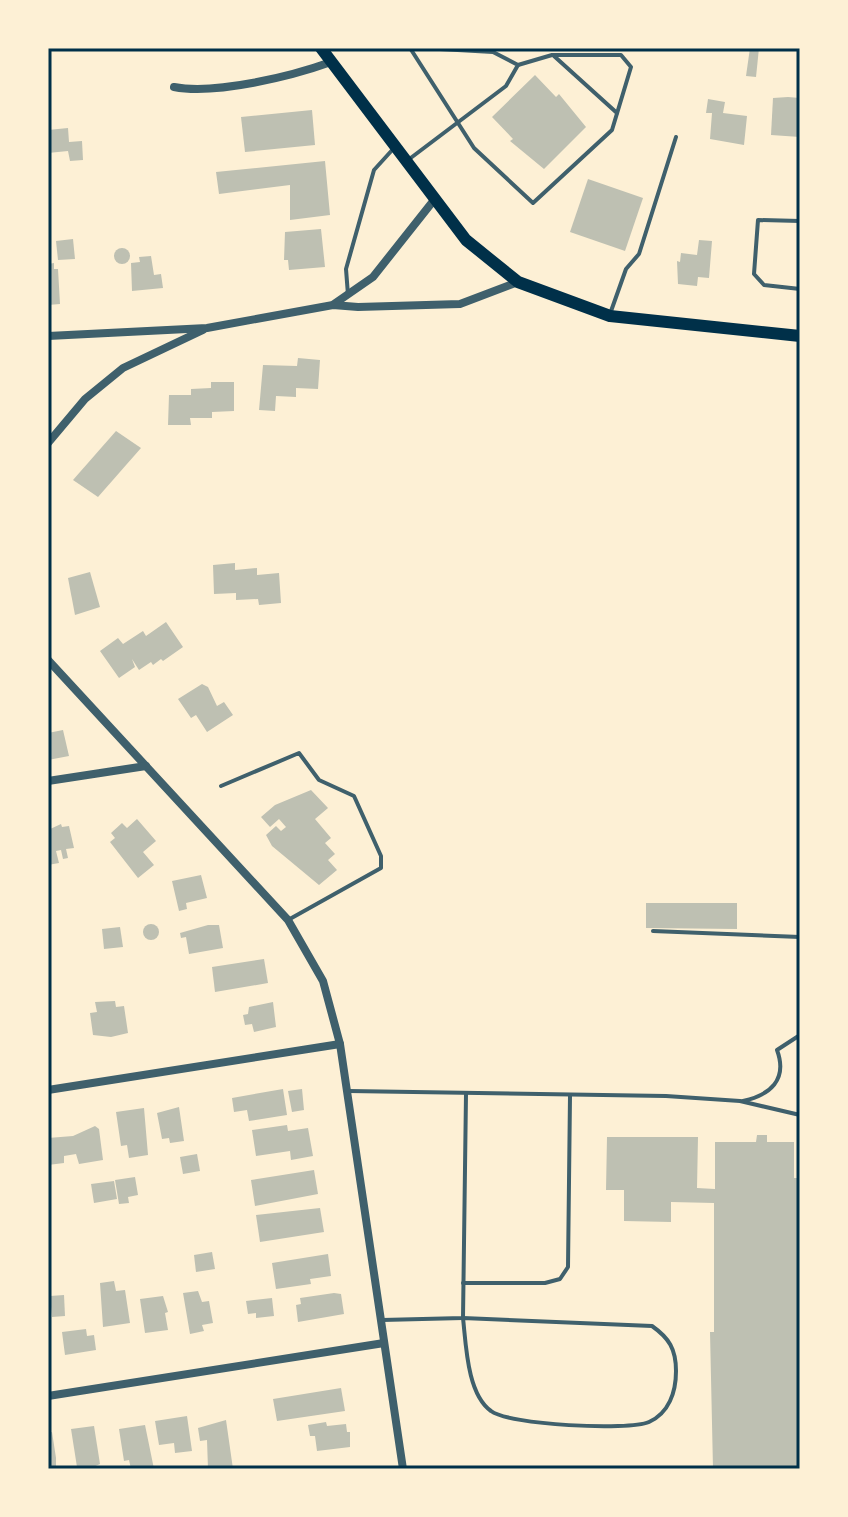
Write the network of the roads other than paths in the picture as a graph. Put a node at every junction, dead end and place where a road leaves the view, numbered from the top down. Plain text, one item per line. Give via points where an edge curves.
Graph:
1 (321, 48) edge
2 (410, 48) edge
3 (422, 48) edge
4 (552, 55) junction
5 (331, 62) junction
6 (518, 65) junction
7 (174, 87) dead end
8 (617, 113) junction
9 (457, 123) junction
10 (676, 137) dead end
11 (396, 146) junction
12 (406, 161) junction
13 (434, 200) junction
14 (800, 221) edge
15 (518, 282) junction
16 (800, 289) edge
17 (348, 295) junction
18 (333, 305) junction
19 (610, 316) junction
20 (207, 328) junction
21 (48, 336) edge
22 (800, 336) edge
23 (48, 443) edge
24 (48, 660) edge
25 (146, 766) junction
26 (48, 781) edge
27 (221, 786) dead end
28 (288, 920) junction
29 (653, 931) dead end
30 (800, 937) edge
31 (800, 1035) edge
32 (340, 1044) junction
33 (48, 1090) edge
34 (347, 1091) junction
35 (466, 1094) junction
36 (570, 1096) junction
37 (740, 1101) junction
38 (800, 1115) edge
39 (463, 1283) junction
40 (463, 1318) junction
41 (379, 1320) junction
42 (384, 1343) junction
43 (48, 1396) edge
44 (403, 1469) edge

1 - 5 main road
2 - 9 lane
3 - 6 lane via 493,52
4 - 6 lane
4 - 8 lane
4 - 8 lane via 621,55 631,67
5 - 7 street via 290,77
5 - 11 main road
6 - 9 lane via 506,86
8 - 9 lane via 612,130 533,203 474,148
9 - 12 lane
10 - 19 lane via 639,254 626,269
11 - 12 main road
11 - 17 lane via 374,170 346,269
12 - 13 main road
13 - 15 main road via 466,240
13 - 17 street via 373,277
14 - 16 lane via 758,220 754,274 764,285
15 - 18 street via 460,304
15 - 19 main road
17 - 18 street
18 - 20 street
19 - 22 main road
20 - 21 street
20 - 23 street via 123,368 85,399
24 - 25 street
25 - 26 street
25 - 28 street
27 - 28 lane via 299,753 319,780 354,796 381,856 381,868
28 - 32 street via 323,981
29 - 30 lane
31 - 37 lane via 777,1050 781,1073 774,1087 765,1096
32 - 33 street
32 - 34 street
34 - 35 lane
34 - 41 street
35 - 36 lane
35 - 39 lane
36 - 37 lane
36 - 39 lane via 568,1267 560,1279 545,1283
37 - 38 lane
39 - 40 lane
40 - 40 lane via 478,1393 490,1411 513,1420 627,1426 649,1422 669,1407 676,1354 666,1335 652,1326
40 - 41 lane
41 - 42 street
42 - 43 street
42 - 44 street

